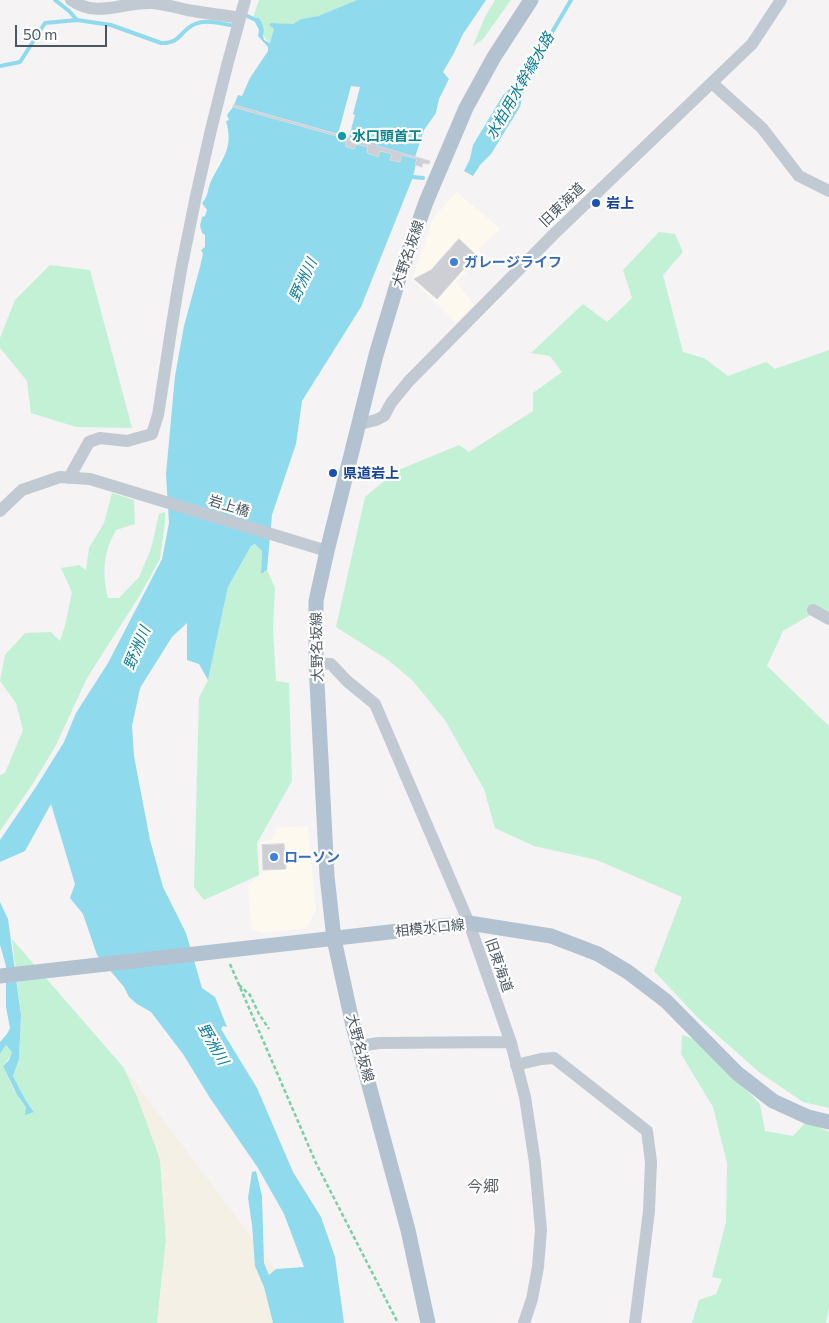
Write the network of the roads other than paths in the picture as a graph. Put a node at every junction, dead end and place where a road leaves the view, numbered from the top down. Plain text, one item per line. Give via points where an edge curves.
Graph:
1 (70, 0) edge
2 (245, 0) edge
3 (531, 0) edge
4 (781, 0) edge
5 (240, 18) junction
6 (712, 84) junction
7 (829, 191) edge
8 (360, 424) junction
9 (69, 478) junction
10 (0, 511) edge
11 (327, 551) junction
12 (813, 610) dead end
13 (829, 619) edge
14 (316, 663) junction
15 (469, 923) junction
16 (334, 939) junction
17 (0, 976) edge
18 (510, 1042) junction
19 (359, 1046) junction
20 (516, 1065) junction
21 (829, 1122) edge
22 (428, 1323) edge
23 (524, 1323) edge
24 (634, 1323) edge

1 - 5 street via 91,9 152,3
2 - 5 street
3 - 8 main road, 大野名坂線 via 466,108 426,202 376,355
4 - 6 street, 旧東海道 via 752,44
5 - 9 street via 201,176 152,434 127,441 100,438 89,442
6 - 7 street via 762,128 799,176
6 - 8 street, 旧東海道 via 546,242 409,382 384,416
8 - 11 main road, 大野名坂線
9 - 10 street, 岩上橋 via 60,477 22,490
9 - 11 street, 岩上橋 via 90,479
11 - 14 main road, 大野名坂線 via 316,601
12 - 13 street
14 - 15 street, 旧東海道 via 331,664 375,704
14 - 16 main road, 大野名坂線 via 327,876
15 - 16 main road, 相模水口線
15 - 18 street, 旧東海道
15 - 21 main road, 相模水口線 via 550,936 598,954 666,1000 737,1073 773,1102
16 - 17 main road, 相模水口線
16 - 19 main road, 大野名坂線
18 - 19 street
18 - 20 street, 旧東海道
19 - 22 main road, 大野名坂線 via 408,1230
20 - 23 street, 旧東海道 via 525,1097 535,1163 541,1230 538,1267
20 - 24 street via 554,1058 647,1131 651,1162 650,1211

